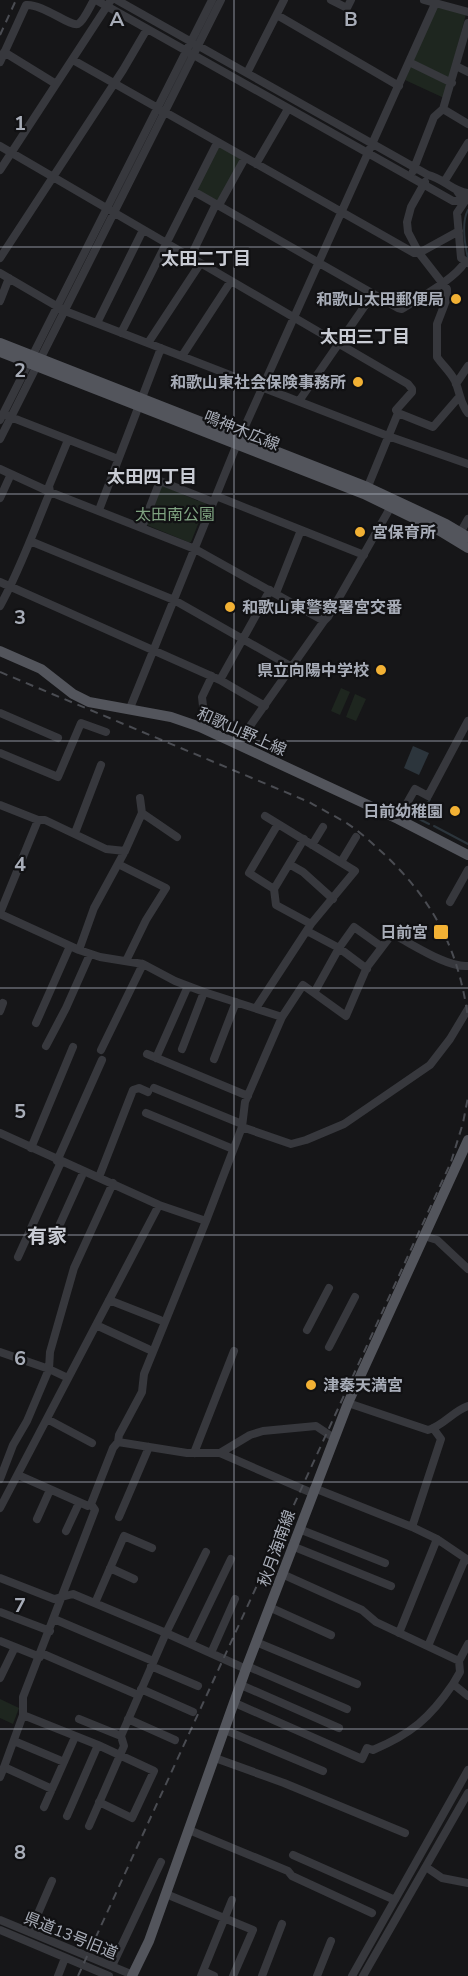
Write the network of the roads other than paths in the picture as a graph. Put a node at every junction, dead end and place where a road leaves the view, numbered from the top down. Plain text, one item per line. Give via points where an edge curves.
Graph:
1 (95, 0) edge
2 (117, 0) edge
3 (212, 0) edge
4 (221, 0) edge
5 (285, 0) edge
6 (331, 0) edge
7 (351, 0) edge
8 (425, 0) edge
9 (109, 3) edge
10 (48, 4) edge
11 (435, 4) junction
12 (468, 12) edge
13 (277, 15) junction
14 (468, 23) edge
15 (147, 29) junction
16 (195, 43) junction
17 (4, 52) junction
18 (190, 53) junction
19 (73, 60) junction
20 (0, 62) edge
21 (409, 62) junction
22 (456, 66) junction
23 (468, 72) edge
24 (247, 73) junction
25 (452, 83) junction
26 (56, 84) junction
27 (113, 84) junction
28 (399, 86) junction
29 (157, 108) junction
30 (288, 109) junction
31 (443, 109) junction
32 (165, 113) junction
33 (468, 124) edge
34 (217, 142) junction
35 (371, 142) junction
36 (468, 143) edge
37 (0, 146) edge
38 (367, 152) junction
39 (11, 153) junction
40 (245, 158) junction
41 (256, 164) junction
42 (415, 168) junction
43 (0, 170) edge
44 (428, 175) junction
45 (53, 176) junction
46 (410, 177) junction
47 (444, 182) junction
48 (423, 185) junction
49 (193, 191) junction
50 (467, 197) edge
51 (453, 201) junction
52 (217, 205) junction
53 (111, 211) junction
54 (341, 213) junction
55 (458, 213) junction
56 (143, 230) junction
57 (459, 231) junction
58 (165, 244) junction
59 (419, 252) junction
60 (0, 258) edge
61 (189, 258) junction
62 (466, 262) edge
63 (319, 263) junction
64 (201, 264) junction
65 (0, 273) edge
66 (9, 278) junction
67 (231, 281) junction
68 (442, 282) junction
69 (373, 294) junction
70 (0, 301) edge
71 (61, 309) junction
72 (293, 318) junction
73 (97, 323) junction
74 (121, 333) junction
75 (147, 342) junction
76 (0, 343) edge
77 (338, 345) junction
78 (161, 348) junction
79 (0, 352) edge
80 (182, 356) junction
81 (35, 361) junction
82 (468, 366) edge
83 (456, 384) junction
84 (262, 388) junction
85 (459, 397) junction
86 (299, 401) junction
87 (141, 402) junction
88 (398, 414) junction
89 (468, 414) edge
90 (3, 416) edge
91 (387, 436) junction
92 (0, 439) edge
93 (68, 440) junction
94 (238, 440) junction
95 (118, 459) junction
96 (468, 464) edge
97 (0, 469) edge
98 (11, 474) junction
99 (366, 490) junction
100 (50, 492) junction
101 (0, 498) edge
102 (214, 499) junction
103 (394, 503) junction
104 (99, 510) junction
105 (468, 519) edge
106 (142, 527) junction
107 (301, 530) junction
108 (464, 535) edge
109 (30, 541) junction
110 (468, 548) edge
111 (195, 549) junction
112 (364, 555) junction
113 (0, 582) edge
114 (10, 587) junction
115 (273, 591) junction
116 (174, 600) junction
117 (0, 606) edge
118 (324, 621) junction
119 (242, 639) junction
120 (0, 651) edge
121 (154, 652) junction
122 (292, 667) junction
123 (216, 678) junction
124 (265, 706) junction
125 (130, 708) junction
126 (0, 713) edge
127 (468, 721) edge
128 (200, 727) junction
129 (106, 732) dead end
130 (58, 738) dead end
131 (238, 743) junction
132 (0, 753) edge
133 (101, 765) dead end
134 (140, 798) dead end
135 (0, 805) edge
136 (142, 813) junction
137 (265, 816) dead end
138 (398, 819) junction
139 (38, 820) junction
140 (278, 824) junction
141 (323, 827) dead end
142 (75, 833) junction
143 (177, 837) dead end
144 (356, 837) dead end
145 (304, 839) junction
146 (312, 845) junction
147 (125, 851) junction
148 (468, 855) edge
149 (341, 862) junction
150 (118, 864) junction
151 (289, 864) junction
152 (468, 870) edge
153 (274, 889) junction
154 (333, 899) junction
155 (450, 902) dead end
156 (0, 916) edge
157 (309, 927) junction
158 (70, 946) junction
159 (382, 947) junction
160 (339, 948) junction
161 (79, 950) junction
162 (90, 954) junction
163 (126, 961) junction
164 (143, 964) junction
165 (468, 966) edge
166 (367, 969) junction
167 (188, 986) junction
168 (204, 992) junction
169 (314, 993) junction
170 (236, 1002) junction
171 (256, 1008) junction
172 (468, 1009) edge
173 (282, 1017) junction
174 (36, 1023) dead end
175 (46, 1046) dead end
176 (73, 1047) dead end
177 (182, 1049) dead end
178 (100, 1050) dead end
179 (147, 1054) dead end
180 (156, 1058) junction
181 (214, 1059) dead end
182 (102, 1060) dead end
183 (248, 1096) junction
184 (146, 1113) dead end
185 (242, 1126) junction
186 (0, 1133) edge
187 (467, 1145) edge
188 (31, 1148) junction
189 (233, 1149) junction
190 (59, 1161) junction
191 (84, 1171) junction
192 (99, 1177) junction
193 (113, 1183) junction
194 (159, 1205) junction
195 (206, 1221) junction
196 (60, 1224) dead end
197 (424, 1236) junction
198 (18, 1257) dead end
199 (468, 1269) edge
200 (328, 1288) dead end
201 (355, 1297) dead end
202 (109, 1300) junction
203 (160, 1320) dead end
204 (96, 1325) junction
205 (307, 1330) dead end
206 (329, 1347) dead end
207 (148, 1349) dead end
208 (234, 1351) dead end
209 (0, 1352) edge
210 (49, 1369) junction
211 (68, 1378) junction
212 (348, 1403) junction
213 (468, 1406) edge
214 (47, 1419) junction
215 (434, 1428) junction
216 (334, 1438) junction
217 (118, 1442) junction
218 (92, 1443) dead end
219 (149, 1447) junction
220 (194, 1453) junction
221 (220, 1453) junction
222 (18, 1475) junction
223 (0, 1479) edge
224 (50, 1490) junction
225 (313, 1491) junction
226 (79, 1503) junction
227 (1, 1504) edge
228 (91, 1504) junction
229 (119, 1517) dead end
230 (37, 1519) dead end
231 (412, 1527) junction
232 (299, 1529) junction
233 (66, 1532) dead end
234 (437, 1539) junction
235 (292, 1546) junction
236 (152, 1548) dead end
237 (206, 1552) dead end
238 (231, 1559) dead end
239 (467, 1560) edge
240 (385, 1563) dead end
241 (110, 1568) junction
242 (282, 1574) junction
243 (0, 1578) edge
244 (134, 1579) dead end
245 (391, 1586) dead end
246 (62, 1598) junction
247 (235, 1599) dead end
248 (95, 1603) junction
249 (269, 1607) junction
250 (0, 1612) edge
251 (54, 1619) junction
252 (50, 1631) junction
253 (166, 1633) junction
254 (399, 1633) junction
255 (331, 1635) dead end
256 (0, 1641) edge
257 (256, 1642) junction
258 (190, 1644) junction
259 (468, 1644) edge
260 (428, 1646) junction
261 (15, 1647) junction
262 (211, 1653) junction
263 (40, 1655) junction
264 (459, 1661) junction
265 (152, 1663) junction
266 (247, 1668) junction
267 (0, 1678) edge
268 (357, 1684) dead end
269 (453, 1684) junction
270 (241, 1685) junction
271 (198, 1686) dead end
272 (140, 1692) junction
273 (468, 1696) edge
274 (235, 1703) junction
275 (347, 1709) dead end
276 (193, 1712) dead end
277 (23, 1715) junction
278 (79, 1719) dead end
279 (128, 1719) junction
280 (339, 1728) dead end
281 (225, 1730) junction
282 (121, 1736) junction
283 (75, 1737) junction
284 (175, 1740) dead end
285 (14, 1741) junction
286 (98, 1745) junction
287 (120, 1756) junction
288 (215, 1758) junction
289 (64, 1762) junction
290 (4, 1767) junction
291 (323, 1770) dead end
292 (468, 1770) edge
293 (0, 1777) edge
294 (52, 1789) junction
295 (468, 1793) edge
296 (99, 1802) junction
297 (44, 1808) dead end
298 (67, 1816) dead end
299 (88, 1826) dead end
300 (189, 1830) junction
301 (405, 1833) dead end
302 (293, 1855) dead end
303 (161, 1862) dead end
304 (426, 1867) junction
305 (52, 1881) dead end
306 (468, 1883) edge
307 (166, 1894) junction
308 (232, 1900) dead end
309 (395, 1900) junction
310 (372, 1913) dead end
311 (225, 1918) junction
312 (0, 1920) edge
313 (282, 1924) dead end
314 (0, 1930) edge
315 (30, 1932) junction
316 (332, 1941) dead end
317 (65, 1958) junction
318 (112, 1966) junction
319 (202, 1974) edge
320 (134, 1975) edge
321 (58, 1976) edge
322 (109, 1976) edge
323 (214, 1976) edge
324 (233, 1976) edge
325 (262, 1976) edge
326 (317, 1976) edge
327 (352, 1976) edge
328 (363, 1976) edge

1 - 9 street
1 - 10 street via 77,24
2 - 16 street
3 - 16 street
4 - 16 street
5 - 13 street
6 - 7 street via 347,8
8 - 11 street
9 - 15 street
9 - 19 street
10 - 17 street via 26,5
11 - 12 street
11 - 21 street
13 - 24 street
13 - 28 street
14 - 22 street
15 - 18 street
15 - 27 street
16 - 18 street
16 - 24 street
17 - 20 street
17 - 26 street
18 - 29 street
18 - 30 street
18 - 32 street
19 - 26 street
19 - 27 street
21 - 25 street
21 - 28 street
22 - 23 street
22 - 25 street
24 - 35 street
25 - 31 street
26 - 39 street
27 - 29 street
27 - 45 street
28 - 35 street
29 - 32 street
29 - 53 street
30 - 38 street
30 - 41 street
31 - 33 street
31 - 42 street via 434,117
32 - 34 street
32 - 53 street
34 - 40 street
34 - 49 street
35 - 38 street
35 - 42 street
36 - 47 street
37 - 39 street
38 - 46 street
38 - 54 street
39 - 43 street
39 - 45 street
40 - 41 street
40 - 52 street
41 - 54 street
42 - 44 street
42 - 46 street
44 - 47 street
44 - 48 street
45 - 53 street
45 - 60 street
46 - 48 street
47 - 50 street
48 - 51 street
48 - 59 street via 407,222
49 - 52 street
49 - 58 street
50 - 51 street
50 - 55 street
51 - 55 street
52 - 61 street
52 - 63 street
53 - 56 street
53 - 71 street
54 - 59 street via 414,253
54 - 63 street
55 - 57 street
56 - 58 street
56 - 73 street
57 - 59 street
57 - 62 street via 461,258
58 - 61 street
58 - 74 street
59 - 68 street
61 - 64 street
62 - 68 street
63 - 69 street
63 - 72 street
64 - 67 street
64 - 75 street
65 - 66 street
66 - 70 street
66 - 71 street
67 - 72 street
67 - 80 street
68 - 69 street via 402,309
68 - 83 street via 447,298 437,324 437,357
69 - 77 street
71 - 73 street
71 - 81 street
72 - 77 street
72 - 84 street
73 - 74 street
74 - 75 street
75 - 78 street
76 - 81 main road, 鳴神木広線
77 - 86 street
77 - 88 street via 408,384 412,392 396,410
78 - 80 street
78 - 87 street
79 - 81 main road, 鳴神木広線
80 - 84 street
81 - 87 main road, 鳴神木広線
81 - 90 street
82 - 83 street
83 - 85 street
84 - 86 street
84 - 94 street
85 - 88 street via 433,427
85 - 89 street
86 - 91 street
87 - 94 main road, 鳴神木広線
87 - 95 street
88 - 91 street
90 - 92 street
90 - 93 street
91 - 96 street
91 - 99 street
93 - 95 street
93 - 100 street
94 - 99 main road, 鳴神木広線
94 - 102 street
95 - 104 street
97 - 98 street
98 - 100 street
98 - 101 street
99 - 103 main road, 鳴神木広線
100 - 104 street
100 - 109 street
102 - 106 street via 160,481
102 - 107 street
102 - 111 street
103 - 108 main road, 鳴神木広線
103 - 110 main road, 鳴神木広線
103 - 112 street
104 - 106 street
105 - 108 street
106 - 111 street
107 - 112 street
107 - 115 street
109 - 114 street
109 - 116 street
111 - 115 street
111 - 116 street
112 - 118 street
113 - 114 street
114 - 117 street
114 - 121 street
115 - 118 street
115 - 119 street
116 - 119 street
116 - 121 street
118 - 122 street
119 - 122 street
119 - 123 street
120 - 125 main road, 和歌山野上線 via 41,669 89,702
121 - 123 street
121 - 125 street
122 - 124 street
123 - 124 street
123 - 128 street via 202,697 204,715
124 - 131 street
125 - 128 main road, 和歌山野上線
126 - 130 street
127 - 138 street via 428,796 415,789
128 - 131 main road, 和歌山野上線
129 - 132 street via 81,723 58,777
131 - 138 main road, 和歌山野上線
133 - 142 street
134 - 136 street
135 - 139 street
136 - 143 street
136 - 147 street
137 - 140 street
138 - 148 main road, 和歌山野上線
139 - 142 street
139 - 156 street
140 - 145 street
140 - 153 street via 249,873
141 - 146 street
142 - 147 street via 106,849
144 - 149 street
145 - 146 street
145 - 151 street
146 - 149 street
147 - 150 street
149 - 154 street via 356,871
150 - 161 street via 94,908
150 - 163 street via 166,888
151 - 153 street
151 - 154 street
152 - 155 street
153 - 157 street via 276,905
154 - 157 street
156 - 158 street
157 - 160 street
157 - 171 street
158 - 161 street
158 - 174 street
159 - 160 street via 354,927
159 - 165 street via 392,934 459,967
159 - 166 street
160 - 166 street
160 - 169 street
161 - 162 street
162 - 163 street
162 - 175 street
163 - 164 street
164 - 167 street
164 - 178 street
166 - 169 street via 346,1016
167 - 168 street
167 - 180 street
168 - 170 street
168 - 177 street
169 - 173 street via 303,985
170 - 171 street
170 - 181 street
171 - 173 street
172 - 185 street via 430,1065 344,1124 291,1144
173 - 183 street
176 - 188 street
179 - 180 street
180 - 183 street
182 - 190 street
183 - 185 street
184 - 189 street
185 - 189 street
185 - 192 street via 151,1090 133,1090
186 - 188 street
187 - 197 main road, 秋月海南線
188 - 190 street
189 - 195 street
190 - 191 street
190 - 198 street
191 - 192 street
191 - 196 street
192 - 193 street
193 - 194 street
193 - 210 street via 74,1268 50,1352
194 - 195 street
194 - 202 street
195 - 217 street via 144,1374 142,1392
197 - 199 street via 437,1240
197 - 212 main road, 秋月海南線
200 - 205 street
201 - 206 street
202 - 203 street
202 - 204 street
204 - 207 street
204 - 211 street
208 - 220 street
209 - 210 street
210 - 211 street
210 - 223 street
211 - 214 street
212 - 215 street via 428,1430
212 - 216 main road, 秋月海南線
213 - 215 street
214 - 218 street
214 - 222 street
215 - 231 street via 441,1439
216 - 221 street via 316,1426 263,1431
216 - 225 main road, 秋月海南線
217 - 219 street
217 - 228 street
219 - 220 street
219 - 229 street
220 - 221 street
221 - 225 street
222 - 224 street
222 - 227 street
224 - 226 street
224 - 230 street
225 - 231 street
225 - 232 main road, 秋月海南線
226 - 228 street
226 - 233 street
228 - 246 street via 95,1510
231 - 234 street
232 - 235 main road, 秋月海南線
232 - 240 street
234 - 239 street
234 - 254 street
235 - 242 main road, 秋月海南線
235 - 245 street
236 - 241 street via 124,1536
237 - 253 street
238 - 258 street
239 - 260 street
241 - 244 street
241 - 248 street
242 - 249 main road, 秋月海南線
242 - 254 street via 362,1610
243 - 246 street via 54,1599
246 - 248 street via 73,1594
246 - 251 street
247 - 262 street
248 - 253 street
249 - 255 street
249 - 257 main road, 秋月海南線
250 - 252 street
251 - 252 street
251 - 265 street
252 - 263 street
253 - 258 street
253 - 265 street
254 - 260 street
256 - 261 street
257 - 266 main road, 秋月海南線
257 - 268 street
258 - 262 street
259 - 264 street
260 - 264 street
261 - 263 street
261 - 267 street
262 - 266 street
263 - 272 street
263 - 277 street via 23,1697
264 - 269 street via 460,1672
265 - 271 street
265 - 272 street
266 - 270 main road, 秋月海南線
266 - 275 street
269 - 273 street
269 - 274 street via 435,1710 414,1729 391,1743 373,1750 367,1748 362,1759
270 - 274 main road, 秋月海南線
270 - 280 street
272 - 276 street
272 - 279 street
274 - 281 main road, 秋月海南線
277 - 283 street
277 - 285 street
278 - 282 street
279 - 282 street
279 - 284 street
281 - 288 main road, 秋月海南線
281 - 291 street
282 - 287 street via 124,1746
283 - 286 street
283 - 289 street
285 - 289 street
285 - 290 street
286 - 287 street
286 - 298 street
287 - 296 street
287 - 296 street via 154,1771 132,1818
288 - 300 main road, 秋月海南線
288 - 301 street
289 - 294 street
290 - 293 street
290 - 294 street
292 - 309 street
294 - 297 street
295 - 304 street
296 - 299 street
300 - 307 main road, 秋月海南線
300 - 310 street via 288,1871
302 - 309 street
303 - 318 street
304 - 306 street via 442,1878
304 - 328 street
305 - 315 street
307 - 311 street
307 - 320 main road, 秋月海南線
308 - 311 street
309 - 327 street
311 - 319 street
311 - 324 street via 253,1930
312 - 315 street, 県道13号旧道
313 - 325 street
314 - 317 street, 県道13号旧道
315 - 318 street, 県道13号旧道
316 - 326 street
317 - 321 street
317 - 322 street, 県道13号旧道
318 - 320 street, 県道13号旧道
319 - 323 street

